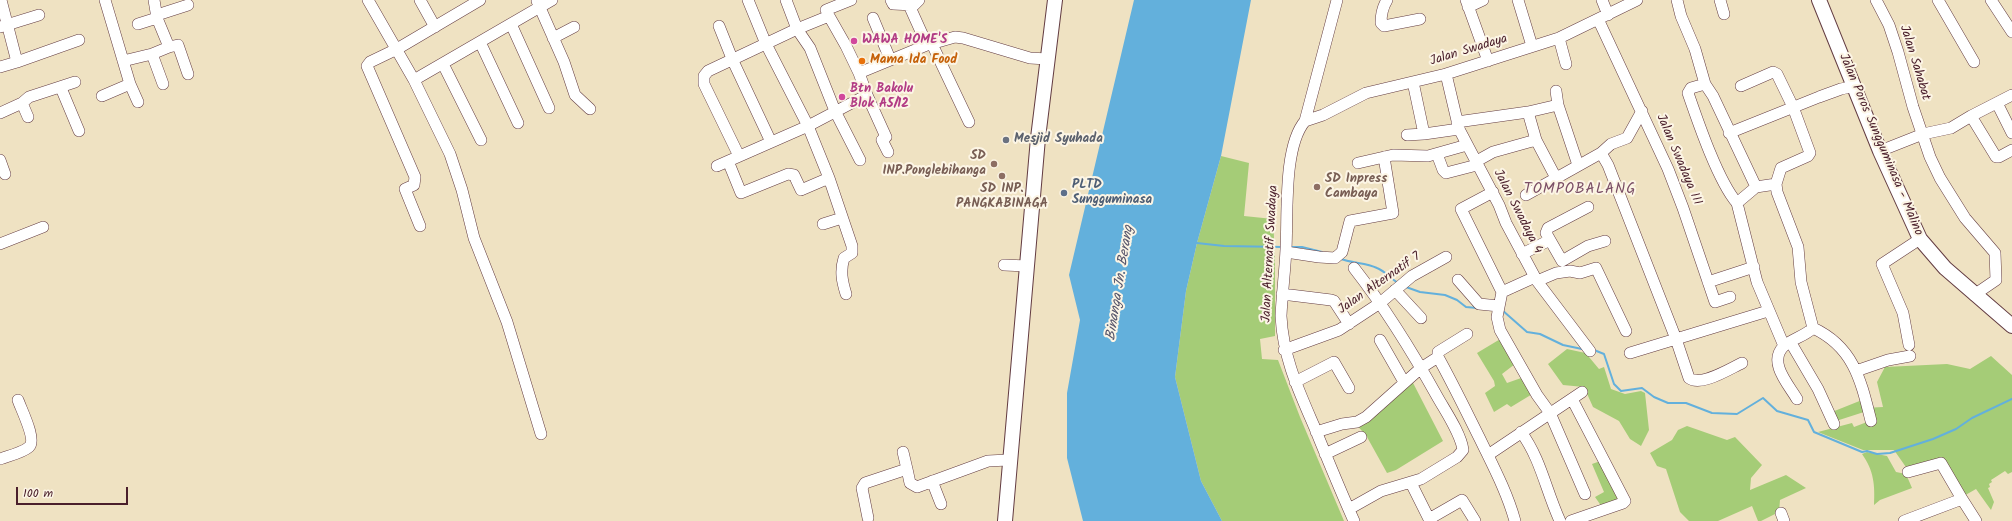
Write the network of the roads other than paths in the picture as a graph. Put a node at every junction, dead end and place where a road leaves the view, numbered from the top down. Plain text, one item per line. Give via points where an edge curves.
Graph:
1 (1, 0) edge
2 (105, 0) edge
3 (154, 0) edge
4 (368, 0) edge
5 (420, 0) edge
6 (480, 0) edge
7 (552, 0) edge
8 (748, 0) edge
9 (786, 0) edge
10 (851, 0) edge
11 (891, 0) edge
12 (1055, 0) edge
13 (1337, 0) edge
14 (1387, 0) edge
15 (1483, 0) edge
16 (1518, 0) edge
17 (1602, 0) edge
18 (1637, 0) edge
19 (1678, 0) edge
20 (1720, 0) edge
21 (1819, 0) edge
22 (1876, 0) edge
23 (1938, 0) edge
24 (1991, 0) edge
25 (539, 3) edge
26 (914, 3) edge
27 (1467, 3) edge
28 (188, 5) dead end
29 (826, 9) edge
30 (1724, 14) dead end
31 (39, 16) dead end
32 (157, 17) junction
33 (1603, 17) junction
34 (873, 18) dead end
35 (1420, 19) dead end
36 (138, 24) dead end
37 (511, 24) junction
38 (4, 26) edge
39 (719, 26) dead end
40 (435, 27) junction
41 (574, 27) dead end
42 (797, 29) junction
43 (2012, 32) edge
44 (553, 38) junction
45 (1559, 38) junction
46 (79, 40) dead end
47 (480, 42) junction
48 (766, 44) junction
49 (930, 44) junction
50 (1532, 46) junction
51 (170, 47) junction
52 (397, 49) junction
53 (152, 54) junction
54 (1047, 59) junction
55 (890, 60) junction
56 (123, 61) junction
57 (733, 61) junction
58 (1488, 61) junction
59 (17, 62) junction
60 (1974, 62) dead end
61 (443, 64) junction
62 (1566, 64) dead end
63 (0, 67) edge
64 (188, 74) dead end
65 (859, 74) junction
66 (1446, 74) junction
67 (414, 80) junction
68 (75, 82) dead end
69 (1413, 82) junction
70 (130, 84) junction
71 (163, 84) dead end
72 (1705, 84) junction
73 (1741, 86) dead end
74 (1855, 86) junction
75 (61, 88) junction
76 (1556, 91) dead end
77 (867, 95) junction
78 (2012, 95) edge
79 (102, 96) dead end
80 (138, 102) dead end
81 (22, 103) junction
82 (1997, 103) junction
83 (1558, 105) junction
84 (1793, 107) junction
85 (549, 108) dead end
86 (590, 109) dead end
87 (835, 111) junction
88 (1642, 111) junction
89 (1528, 112) junction
90 (0, 113) edge
91 (1970, 116) junction
92 (28, 117) dead end
93 (1305, 121) junction
94 (969, 122) dead end
95 (518, 123) dead end
96 (1458, 125) junction
97 (808, 126) junction
98 (79, 131) dead end
99 (1730, 133) junction
100 (2012, 133) edge
101 (1424, 134) junction
102 (1923, 134) junction
103 (1407, 135) dead end
104 (481, 140) dead end
105 (1536, 140) junction
106 (771, 142) junction
107 (1467, 146) junction
108 (2012, 150) edge
109 (1880, 151) junction
110 (888, 152) dead end
111 (1601, 153) junction
112 (1437, 154) junction
113 (740, 156) junction
114 (1384, 157) junction
115 (0, 160) edge
116 (860, 160) dead end
117 (728, 161) junction
118 (1358, 163) dead end
119 (1476, 163) junction
120 (716, 166) dead end
121 (1578, 166) junction
122 (5, 174) dead end
123 (829, 178) junction
124 (1556, 178) junction
125 (1776, 184) junction
126 (1756, 187) junction
127 (1492, 192) junction
128 (1526, 195) dead end
129 (1737, 203) junction
130 (1588, 207) dead end
131 (842, 218) junction
132 (823, 224) dead end
133 (420, 226) dead end
134 (43, 227) dead end
135 (1920, 239) junction
136 (1550, 240) junction
137 (1605, 241) dead end
138 (0, 244) edge
139 (1286, 252) junction
140 (1522, 254) junction
141 (1446, 257) dead end
142 (1004, 265) dead end
143 (1023, 266) junction
144 (1754, 267) junction
145 (1354, 268) dead end
146 (1536, 279) junction
147 (1458, 280) dead end
148 (1708, 282) junction
149 (1395, 290) junction
150 (1502, 292) junction
151 (846, 294) dead end
152 (1282, 294) junction
153 (1974, 294) junction
154 (1730, 297) dead end
155 (1380, 303) junction
156 (1499, 306) junction
157 (1768, 311) junction
158 (1421, 318) dead end
159 (1349, 324) junction
160 (2012, 326) edge
161 (1813, 328) junction
162 (1626, 331) dead end
163 (1467, 334) dead end
164 (1676, 339) junction
165 (1380, 340) dead end
166 (1787, 345) junction
167 (1284, 350) junction
168 (1590, 351) dead end
169 (1630, 353) dead end
170 (1438, 357) junction
171 (1742, 363) dead end
172 (1421, 368) junction
173 (1856, 371) junction
174 (1295, 382) junction
175 (1404, 382) junction
176 (1349, 388) dead end
177 (1582, 392) dead end
178 (1572, 399) junction
179 (1797, 399) dead end
180 (18, 400) dead end
181 (1550, 413) junction
182 (1871, 421) dead end
183 (1834, 424) dead end
184 (1316, 432) junction
185 (1522, 432) junction
186 (541, 434) dead end
187 (1361, 437) dead end
188 (903, 452) dead end
189 (1325, 454) junction
190 (1488, 455) junction
191 (0, 459) edge
192 (1003, 460) junction
193 (906, 469) junction
194 (1908, 472) dead end
195 (932, 481) junction
196 (1411, 483) junction
197 (1585, 494) dead end
198 (1962, 499) junction
199 (941, 504) dead end
200 (1349, 508) junction
201 (868, 518) dead end
202 (1430, 520) edge
203 (1576, 520) edge
204 (1005, 521) edge
205 (1354, 521) edge
206 (1475, 521) edge
207 (1515, 521) edge
208 (1560, 521) edge
209 (1904, 521) edge
210 (1976, 521) edge

1 - 38 street
2 - 56 street
3 - 32 street
4 - 52 street
5 - 40 street
6 - 40 street
7 - 25 street
8 - 48 street
9 - 42 street
10 - 29 street
11 - 26 street via 893,4
12 - 54 main road
13 - 93 street, Jalan Alternatif Swadaya
14 - 35 street via 1381,16 1381,23 1384,26
15 - 27 street
16 - 50 street
17 - 33 street, Jalan Swadaya III
18 - 33 street, Jalan Swadaya
19 - 72 street via 1681,16 1695,49
20 - 30 street
21 - 74 main road, Jalan Poros Sungguminasa - Malino
22 - 102 street, Jalan Sahabat via 1898,52 1912,107
23 - 60 street
24 - 43 street
25 - 37 street
25 - 44 street
26 - 49 street
27 - 58 street
28 - 32 street
29 - 42 street
29 - 65 street
31 - 38 street
32 - 36 street
32 - 51 street
33 - 45 street, Jalan Swadaya
33 - 88 street, Jalan Swadaya III
34 - 55 street
37 - 47 street
37 - 85 street
38 - 59 street
39 - 57 street
40 - 52 street
41 - 44 street
42 - 48 street
42 - 87 street via 810,48
44 - 86 street via 575,95
45 - 50 street, Jalan Swadaya
45 - 62 street
46 - 59 street
47 - 61 street
47 - 95 street
48 - 57 street
48 - 97 street
49 - 54 street via 948,38 963,38 1017,55 1038,60
49 - 55 street
49 - 94 street
50 - 58 street, Jalan Swadaya
51 - 53 street
51 - 64 street via 178,45
52 - 67 street
52 - 133 street via 370,62 367,66 415,177 414,184 405,189
53 - 56 street
53 - 71 street
54 - 143 main road
55 - 65 street
56 - 70 street
57 - 106 street
57 - 113 street via 708,71 703,80
58 - 66 street, Jalan Swadaya
59 - 63 street
61 - 67 street
61 - 104 street
65 - 77 street
66 - 69 street, Jalan Swadaya
66 - 96 street, Jalan Swadaya 4
67 - 186 street via 456,170 474,238 506,322
68 - 75 street
69 - 93 street, Jalan Swadaya via 1366,93 1328,113
69 - 101 street
70 - 79 street
70 - 80 street
72 - 99 street
72 - 129 street via 1691,88 1688,93 1719,172 1730,196
73 - 84 street via 1775,73 1783,83
74 - 84 street
74 - 109 main road, Jalan Poros Sungguminasa - Malino
75 - 81 street via 29,97
75 - 98 street
76 - 83 street
77 - 87 street
77 - 110 street via 886,137 882,140
78 - 82 street
81 - 90 street
81 - 92 street
82 - 91 street
82 - 100 street
83 - 89 street
83 - 121 street
84 - 99 street
84 - 125 street via 1810,153 1781,168
87 - 97 street
87 - 116 street
88 - 111 street via 1627,138 1611,144
88 - 148 street, Jalan Swadaya III via 1683,208
89 - 96 street
89 - 105 street
91 - 102 street via 1951,128
91 - 108 street via 1996,157 1999,158
93 - 139 street, Jalan Alternatif Swadaya via 1299,129 1291,161
96 - 101 street
96 - 107 street, Jalan Swadaya 4
97 - 106 street
97 - 123 street
99 - 126 street
101 - 103 street
102 - 109 street
102 - 153 street, Jalan Sahabat via 1930,158 1946,188 1965,218 1996,256 1996,280
105 - 119 street via 1493,152
105 - 124 street
106 - 113 street
107 - 112 street
107 - 119 street, Jalan Swadaya 4
109 - 135 main road, Jalan Poros Sungguminasa - Malino
111 - 121 street
111 - 164 street via 1608,165
112 - 114 street via 1421,157
112 - 119 street via 1446,173
113 - 117 street
114 - 118 street
114 - 139 street via 1393,213 1350,221 1342,252 1335,258
115 - 122 street
117 - 120 street
117 - 123 street via 741,193 788,174 794,175 801,190
119 - 127 street, Jalan Swadaya 4
121 - 124 street
123 - 131 street
124 - 128 street
125 - 126 street
125 - 161 street via 1798,247 1801,282
126 - 129 street
127 - 140 street, Jalan Swadaya 4
127 - 150 street via 1461,209
129 - 144 street
130 - 136 street via 1546,229
131 - 132 street
131 - 151 street via 852,251 844,258 842,264 841,278
134 - 138 street
135 - 153 main road, Jalan Poros Sungguminasa - Malino via 1945,268
135 - 173 street via 1882,264 1902,313 1909,350
136 - 137 street via 1562,261 1588,246
136 - 140 street
139 - 152 street, Jalan Alternatif Swadaya
140 - 146 street, Jalan Swadaya 4
141 - 149 street, Jalan Alternatif 7 via 1412,276
142 - 143 street
143 - 192 main road
144 - 148 street
144 - 157 street
145 - 155 street
146 - 150 street
146 - 162 street via 1556,273 1580,273 1595,267
146 - 168 street, Jalan Swadaya 4
147 - 156 street via 1479,304
148 - 154 street, Jalan Swadaya III via 1715,302
149 - 155 street, Jalan Alternatif 7
149 - 158 street
150 - 156 street
152 - 159 street via 1334,301
152 - 167 street, Jalan Alternatif Swadaya
153 - 160 main road, Jalan Poros Sungguminasa - Malino
155 - 159 street, Jalan Alternatif 7
155 - 172 street
156 - 181 street via 1497,320 1500,330
157 - 164 street
157 - 166 street
159 - 167 street, Jalan Alternatif 7 via 1327,335
161 - 166 street
161 - 173 street via 1835,341
163 - 170 street via 1438,352
164 - 169 street
164 - 171 street via 1689,378 1693,381 1703,381
165 - 175 street
166 - 179 street via 1779,358 1779,367
166 - 183 street via 1818,389
167 - 174 street, Jalan Alternatif Swadaya
170 - 172 street
170 - 190 street
172 - 175 street
172 - 196 street via 1446,411 1463,450 1457,457 1432,473
173 - 182 street
174 - 176 street via 1334,362
174 - 184 street, Jalan Alternatif Swadaya
175 - 184 street via 1360,421
177 - 178 street
178 - 181 street
178 - 203 street via 1625,501
180 - 191 street via 32,442 29,447
181 - 185 street
181 - 197 street
184 - 189 street, Jalan Alternatif Swadaya
185 - 190 street
185 - 208 street via 1534,451
187 - 189 street
188 - 193 street
189 - 200 street, Jalan Alternatif Swadaya
190 - 207 street
192 - 195 street via 976,465
192 - 204 main road
193 - 195 street via 912,485 917,487
193 - 201 street via 863,485
194 - 198 street via 1941,463
195 - 199 street
196 - 200 street via 1381,491
196 - 202 street
198 - 209 street
198 - 210 street
200 - 205 street, Jalan Alternatif Swadaya
202 - 206 street via 1462,500

